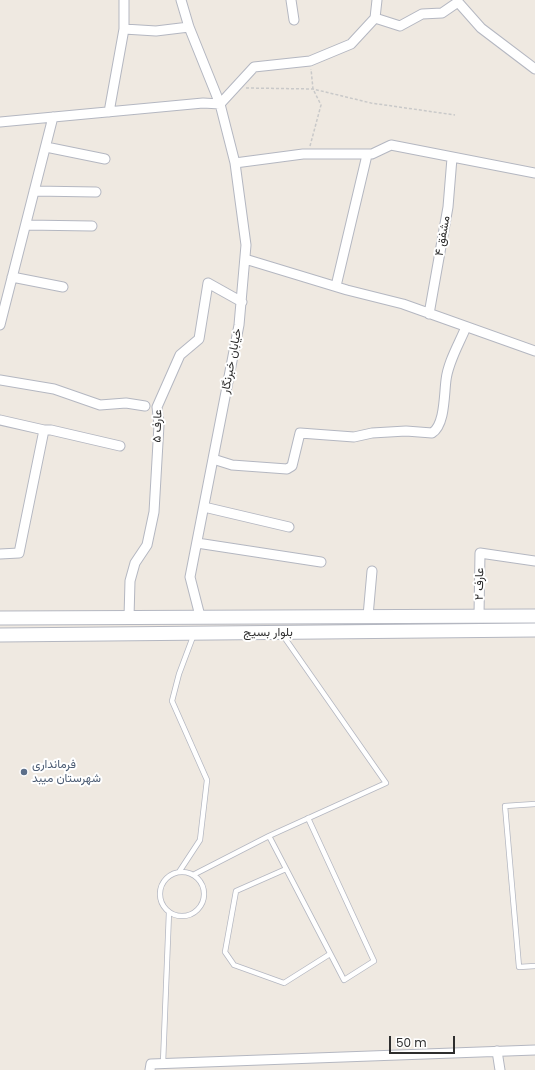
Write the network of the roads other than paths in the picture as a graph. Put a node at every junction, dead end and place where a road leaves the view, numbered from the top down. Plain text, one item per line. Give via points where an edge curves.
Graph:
1 (124, 0) edge
2 (180, 0) edge
3 (291, 0) edge
4 (376, 0) edge
5 (375, 18) junction
6 (294, 20) dead end
7 (189, 27) junction
8 (124, 29) junction
9 (535, 68) edge
10 (220, 104) junction
11 (109, 112) junction
12 (54, 117) junction
13 (0, 122) edge
14 (46, 147) junction
15 (367, 154) junction
16 (452, 158) junction
17 (105, 159) dead end
18 (235, 163) junction
19 (535, 173) edge
20 (34, 191) junction
21 (96, 192) dead end
22 (26, 225) junction
23 (92, 226) dead end
24 (245, 259) junction
25 (12, 277) junction
26 (336, 286) junction
27 (63, 288) dead end
28 (242, 302) junction
29 (429, 314) junction
30 (0, 325) edge
31 (466, 327) junction
32 (535, 351) edge
33 (0, 380) edge
34 (145, 406) dead end
35 (0, 420) edge
36 (44, 430) junction
37 (120, 446) dead end
38 (213, 459) junction
39 (204, 507) junction
40 (289, 527) dead end
41 (197, 543) junction
42 (0, 554) edge
43 (535, 561) edge
44 (321, 562) dead end
45 (372, 572) dead end
46 (410, 615) junction
47 (479, 615) junction
48 (200, 616) junction
49 (368, 616) junction
50 (535, 616) edge
51 (129, 617) junction
52 (0, 618) edge
53 (535, 630) edge
54 (410, 632) junction
55 (195, 633) junction
56 (282, 633) junction
57 (0, 634) edge
58 (535, 804) edge
59 (308, 818) junction
60 (269, 836) junction
61 (286, 869) junction
62 (179, 872) junction
63 (194, 875) junction
64 (169, 912) junction
65 (330, 954) junction
66 (535, 966) edge
67 (535, 1050) edge
68 (497, 1051) junction
69 (163, 1063) junction
70 (150, 1070) edge
71 (500, 1070) edge

1 - 8 street
2 - 7 street, خیابان خبرنگار
3 - 6 street
4 - 5 street
5 - 9 street via 400,26 422,14 442,13 458,2 481,28
5 - 10 street via 351,44 310,61 254,67
7 - 8 street via 156,31
7 - 10 street, خیابان خبرنگار
8 - 11 street
10 - 11 street via 203,103
10 - 18 street, خیابان خبرنگار
11 - 12 street
12 - 13 street
12 - 14 street
14 - 17 street
14 - 20 street
15 - 16 street via 391,146
15 - 18 street via 307,154
15 - 26 street
16 - 19 street
16 - 29 street, مشفق ۴ via 448,207
18 - 24 street, خیابان خبرنگار via 246,245
20 - 21 street
20 - 22 street
22 - 23 street
22 - 25 street
24 - 26 street
24 - 28 street, خیابان خبرنگار
25 - 27 street
25 - 30 street
26 - 29 street via 404,304
28 - 38 street, خیابان خبرنگار
28 - 51 street, عارف ۵ via 208,283 199,339 180,355 157,407 159,425 154,512 147,545 135,563 130,581
29 - 31 street
31 - 32 street
31 - 38 street via 448,371 439,425 432,433 372,433 354,436 300,433 292,466 287,469 232,465
33 - 34 street via 54,389 100,405 126,403
35 - 36 street
36 - 37 street
36 - 42 street via 19,553
38 - 39 street, خیابان خبرنگار
39 - 40 street
39 - 41 street, خیابان خبرنگار
41 - 44 street
41 - 48 street, خیابان خبرنگار via 190,577
43 - 47 street, عارف ۲ via 480,553
45 - 49 street
46 - 47 main road, بلوار بسیج
46 - 49 main road, بلوار بسیج
46 - 54 main road
47 - 50 main road, بلوار بسیج
48 - 49 main road, بلوار بسیج
48 - 51 main road, بلوار بسیج
51 - 52 main road, بلوار بسیج
53 - 54 main road, بلوار بسیج
54 - 56 main road, بلوار بسیج
55 - 56 main road, بلوار بسیج
55 - 57 main road, بلوار بسیج
55 - 62 lane via 179,674 172,701 207,780 200,840
56 - 59 lane via 386,783
58 - 66 lane via 504,806 519,967
59 - 60 lane
59 - 65 lane via 374,961 344,980
60 - 61 lane
60 - 63 lane
61 - 65 lane
61 - 65 lane via 236,891 224,952 234,964 284,982
62 - 63 lane
62 - 64 lane via 166,878 160,891 162,904
63 - 64 lane via 203,887 203,902 199,908 186,916
64 - 69 lane
67 - 68 street
68 - 69 street
68 - 71 street
69 - 70 street via 151,1064

